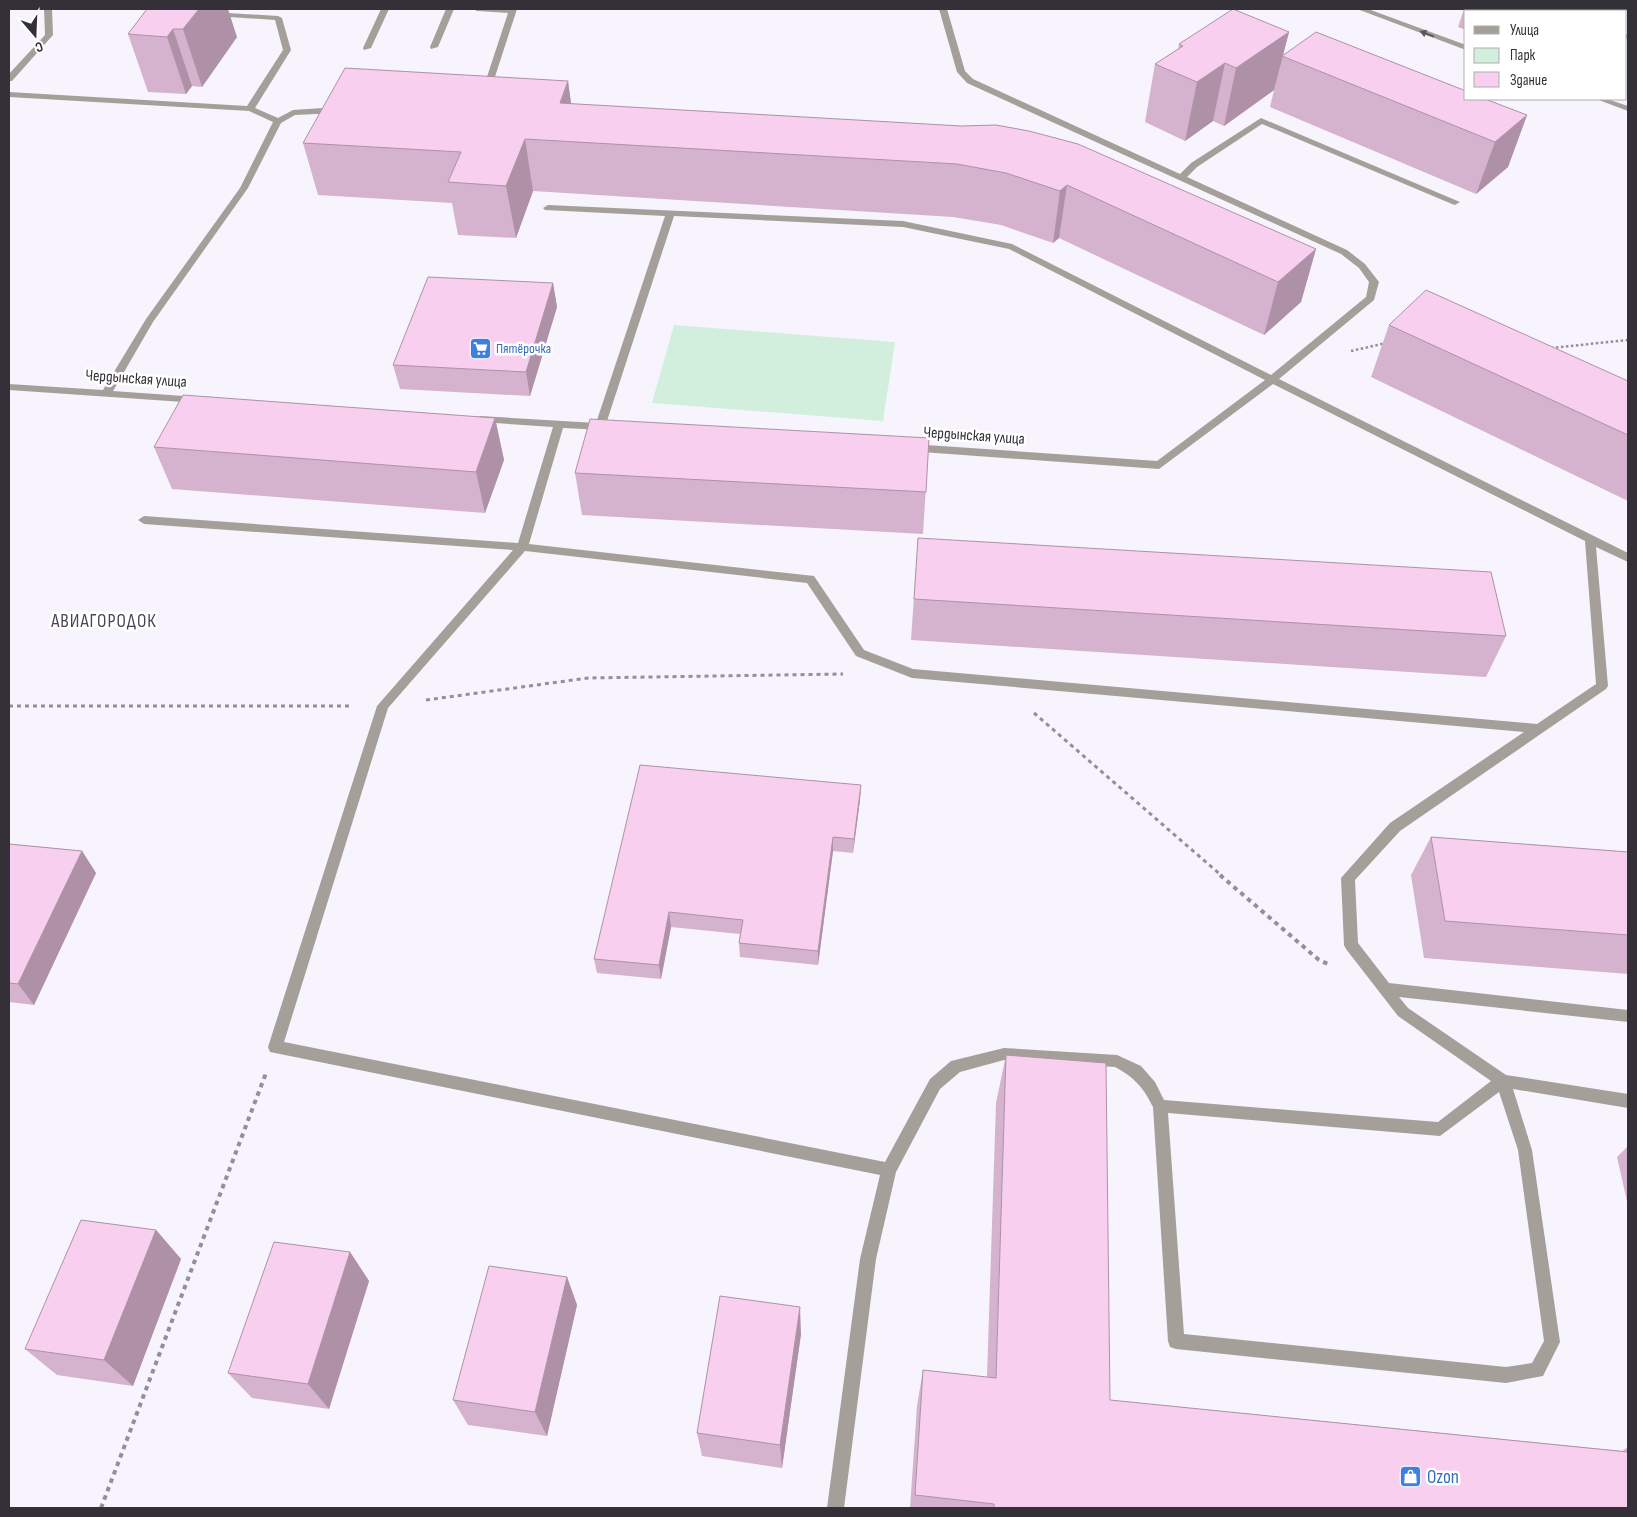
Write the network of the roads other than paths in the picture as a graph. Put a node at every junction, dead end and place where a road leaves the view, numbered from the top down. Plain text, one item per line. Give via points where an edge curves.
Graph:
1 (48, 9) edge
2 (385, 9) edge
3 (450, 9) edge
4 (477, 9) edge
5 (943, 9) edge
6 (1361, 9) edge
7 (513, 10) edge
8 (201, 14) dead end
9 (434, 47) dead end
10 (1464, 47) edge
11 (367, 48) dead end
12 (9, 79) edge
13 (483, 92) edge
14 (9, 94) edge
15 (1603, 100) edge
16 (250, 108) junction
17 (1628, 109) edge
18 (344, 110) edge
19 (278, 121) junction
20 (1180, 178) junction
21 (1455, 202) dead end
22 (548, 208) dead end
23 (671, 214) junction
24 (1272, 380) junction
25 (9, 387) edge
26 (106, 394) junction
27 (204, 400) edge
28 (470, 418) edge
29 (559, 424) junction
30 (600, 427) junction
31 (620, 428) edge
32 (904, 448) edge
33 (144, 520) dead end
34 (1590, 539) junction
35 (522, 547) junction
36 (1628, 558) edge
37 (1539, 729) junction
38 (1386, 989) junction
39 (1628, 1016) edge
40 (1503, 1081) junction
41 (1628, 1101) edge
42 (1160, 1106) junction
43 (889, 1170) junction
44 (835, 1508) edge

1 - 12 street via 49,35
2 - 11 street
3 - 9 street
4 - 7 street
5 - 20 street via 961,72 970,81
10 -> 6 street
7 - 13 street
8 - 16 street via 278,18 286,50
14 - 16 street
15 - 17 street
16 - 19 street
18 - 19 street via 293,113
19 - 26 street via 244,188 149,321
20 - 21 street via 1194,165 1261,121
20 - 24 street via 1344,252 1362,266 1374,282 1371,298
22 - 23 street
23 - 24 street via 903,224 1012,247
23 - 30 street
24 - 32 street, Чердынская улица via 1159,466
24 - 34 street
25 - 26 street, Чердынская улица
26 - 27 street, Чердынская улица
28 - 29 street
29 - 30 street
29 - 35 street
30 - 31 street
33 - 35 street
34 - 36 street
34 - 37 street via 1602,686
35 - 37 street via 810,579 860,653 912,673
35 - 43 street via 383,706 276,1047
37 - 38 street via 1395,827 1348,878 1351,945
38 - 39 street
38 - 40 street via 1403,1012
40 - 41 street
40 - 42 street via 1440,1129
40 - 42 street via 1525,1150 1552,1342 1537,1370 1506,1375 1176,1341
42 - 43 street via 1136,1071 1116,1061 1004,1054 956,1066 935,1084
43 - 44 street via 868,1259

